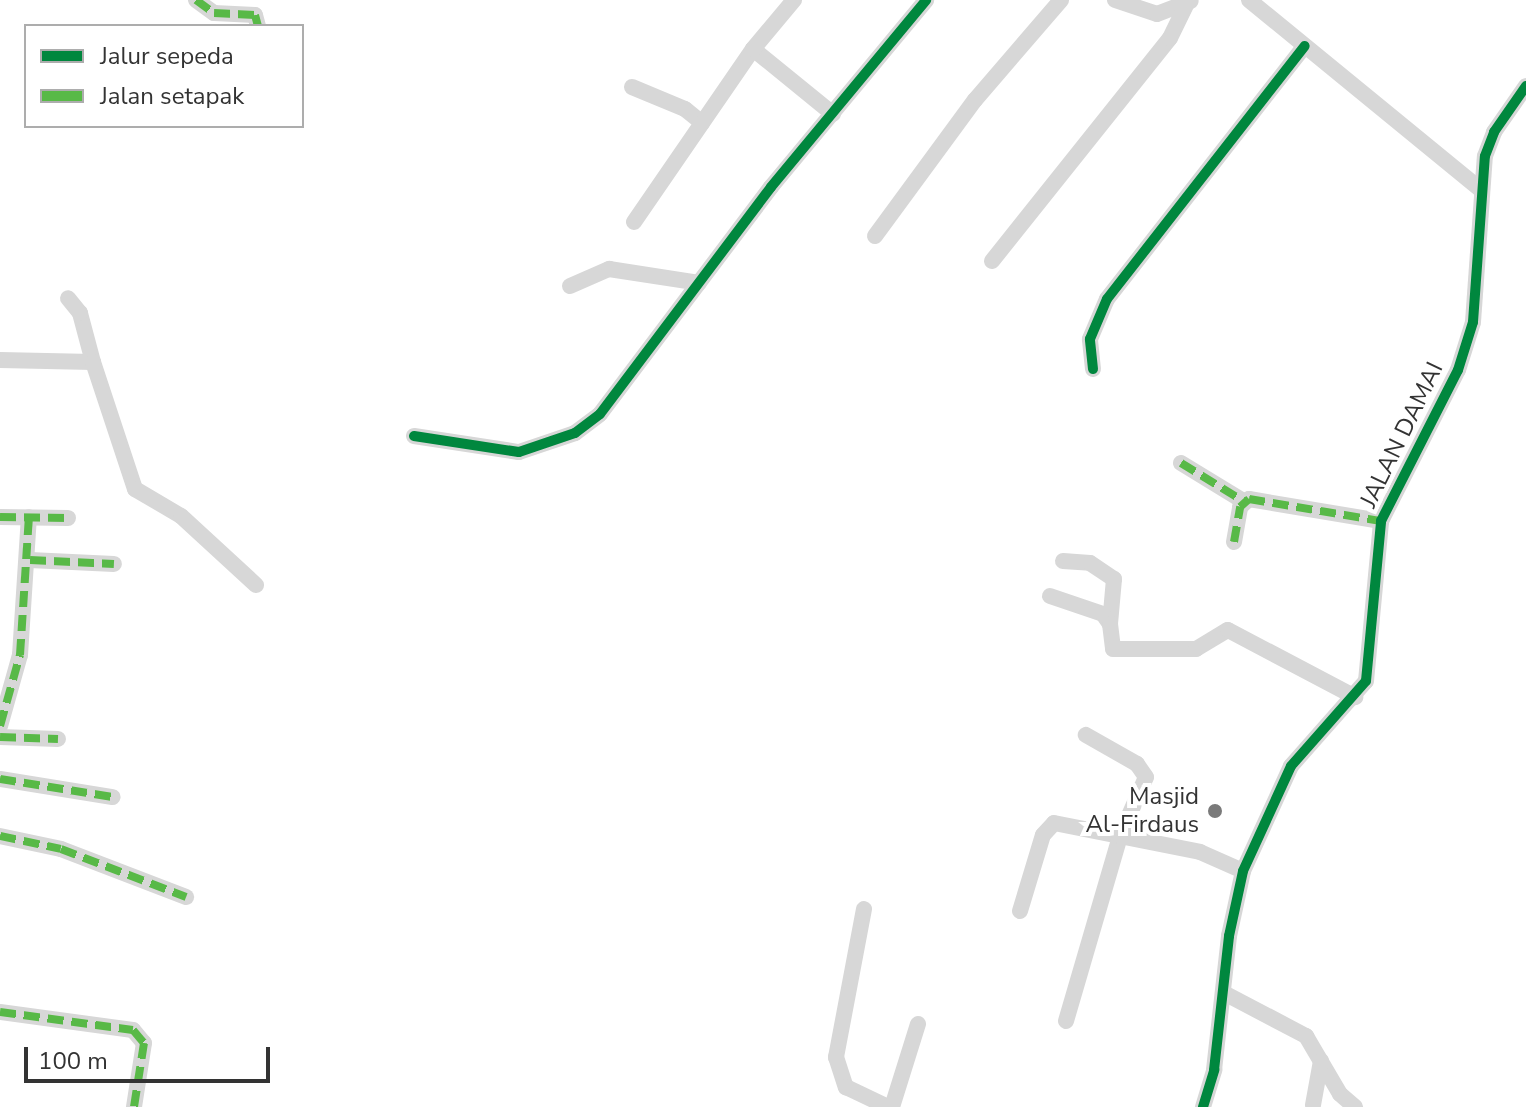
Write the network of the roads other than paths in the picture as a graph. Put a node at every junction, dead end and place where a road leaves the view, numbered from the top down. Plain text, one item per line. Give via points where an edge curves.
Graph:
1 (196, 0) edge
2 (794, 0) edge
3 (926, 0) edge
4 (1061, 0) edge
5 (1115, 0) edge
6 (1249, 0) edge
7 (1189, 3) edge
8 (257, 24) edge
9 (1305, 46) junction
10 (753, 49) junction
11 (1526, 86) edge
12 (632, 87) dead end
13 (833, 114) junction
14 (702, 123) junction
15 (1481, 190) junction
16 (634, 222) dead end
17 (875, 236) dead end
18 (992, 261) dead end
19 (699, 283) junction
20 (570, 286) dead end
21 (68, 298) dead end
22 (0, 360) edge
23 (93, 362) junction
24 (1093, 369) dead end
25 (414, 436) dead end
26 (1181, 463) dead end
27 (1245, 502) junction
28 (0, 517) edge
29 (29, 517) junction
30 (68, 518) dead end
31 (1381, 521) junction
32 (1234, 542) dead end
33 (30, 560) junction
34 (1063, 561) dead end
35 (114, 564) dead end
36 (256, 585) dead end
37 (1050, 596) dead end
38 (1110, 624) junction
39 (1355, 697) junction
40 (0, 726) edge
41 (1086, 735) dead end
42 (0, 737) edge
43 (58, 739) dead end
44 (0, 779) edge
45 (113, 797) dead end
46 (0, 836) edge
47 (1120, 836) junction
48 (1243, 871) junction
49 (186, 897) dead end
50 (864, 909) dead end
51 (1020, 911) dead end
52 (1224, 993) junction
53 (0, 1012) edge
54 (1066, 1021) dead end
55 (918, 1024) dead end
56 (1321, 1061) junction
57 (1313, 1105) dead end
58 (134, 1107) edge
59 (890, 1107) edge
60 (1203, 1107) edge
61 (1355, 1107) edge

1 - 8 street via 214,13 249,12
2 - 10 street
3 - 13 street
4 - 17 street via 975,100
5 - 7 street via 1157,14
6 - 9 street
7 - 18 street via 1161,50
9 - 15 street
9 - 24 street via 1107,299 1090,339
10 - 13 street
10 - 14 street
11 - 15 street, JALAN DAMAI via 1494,132
12 - 14 street via 685,109
13 - 19 street
14 - 16 street
15 - 31 street, JALAN DAMAI via 1473,322 1442,406
19 - 20 street via 609,269
19 - 25 street via 600,414 575,433 519,452
21 - 23 street via 80,313
22 - 23 street
23 - 36 street via 135,489 181,516
26 - 27 street
27 - 31 street
27 - 32 street
28 - 29 street
29 - 30 street
29 - 33 street
31 - 39 street, JALAN DAMAI via 1369,668
33 - 35 street
33 - 40 street via 20,655
34 - 38 street via 1090,563 1114,579
37 - 38 street via 1103,614
38 - 39 street via 1110,644 1121,652 1196,649 1219,633 1237,632
39 - 48 street, JALAN DAMAI via 1291,766
41 - 47 street via 1144,770 1146,777
42 - 43 street
44 - 45 street
46 - 49 street via 61,849
47 - 48 street via 1200,852
47 - 51 street via 1047,826
47 - 54 street
48 - 52 street, JALAN DAMAI
50 - 59 street via 836,1057 846,1087
52 - 56 street via 1306,1036
52 - 60 street, JALAN DAMAI via 1214,1070
53 - 58 street via 133,1030 144,1043
55 - 59 street
56 - 57 street
56 - 61 street via 1340,1094

